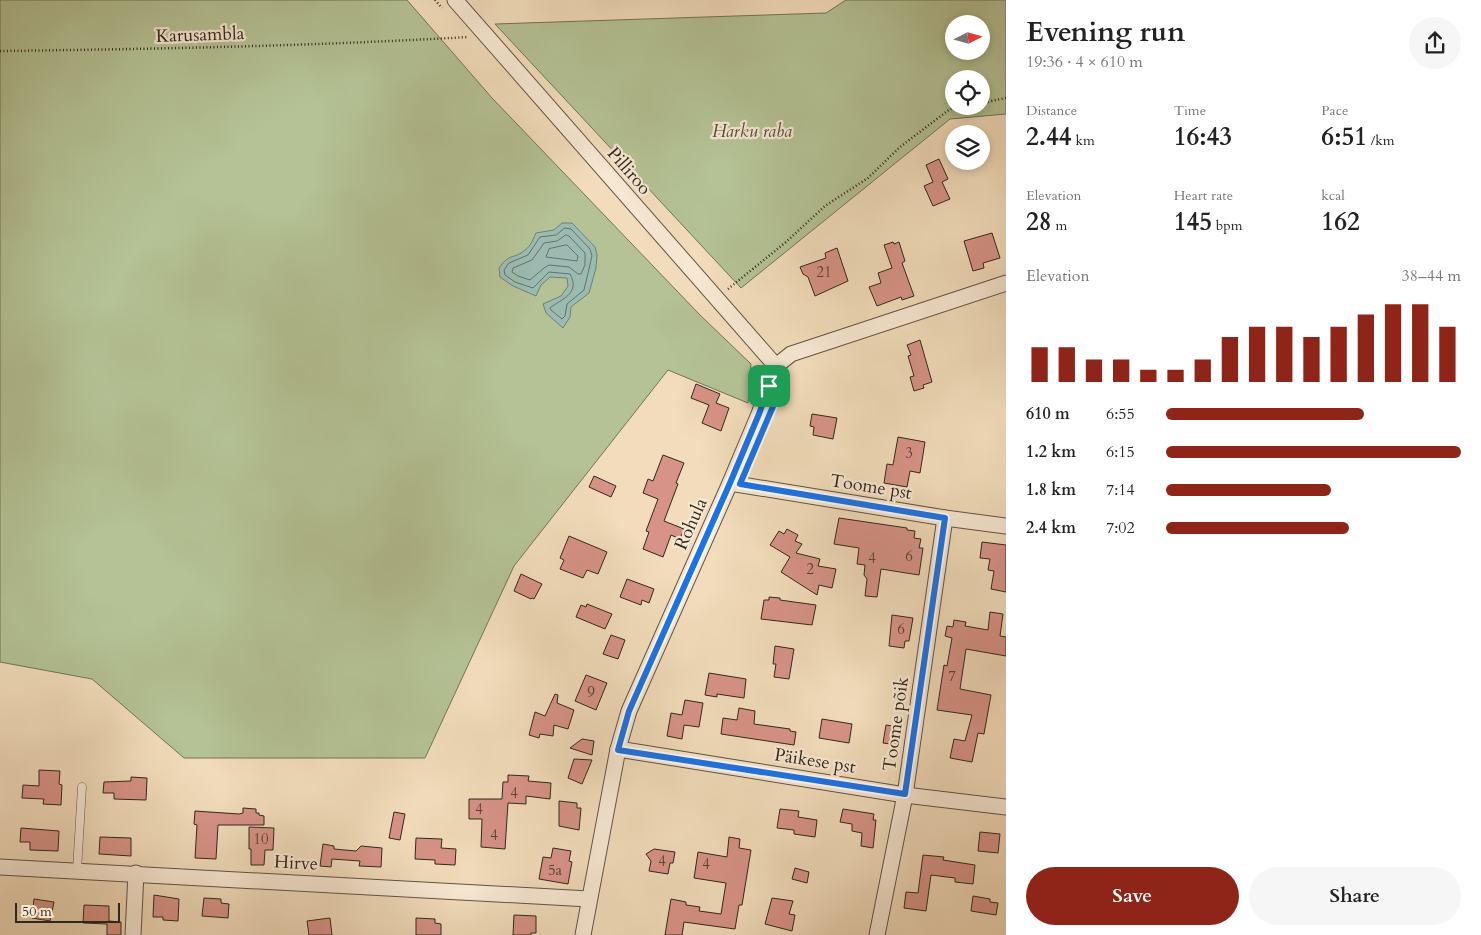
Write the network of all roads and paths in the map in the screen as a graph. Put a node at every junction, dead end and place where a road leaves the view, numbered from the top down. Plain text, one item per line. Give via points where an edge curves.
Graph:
1 (455, 0) edge
2 (468, 37) dead end
3 (0, 51) edge
4 (1006, 98) edge
5 (990, 101) edge
6 (945, 113) edge
7 (1006, 284) edge
8 (716, 298) junction
9 (776, 366) junction
10 (730, 483) junction
11 (945, 518) junction
12 (1006, 526) edge
13 (618, 750) junction
14 (82, 787) dead end
15 (905, 794) junction
16 (1006, 807) edge
17 (0, 866) edge
18 (77, 870) junction
19 (136, 873) junction
20 (589, 899) junction
21 (133, 935) edge
22 (583, 935) edge
23 (877, 935) edge

1 - 8 street, Pilliroo
2 - 3 path, Karusambla via 156,49
4 - 5 path
6 - 8 path via 900,147 868,178 825,206
7 - 9 street via 791,354
8 - 9 street, Pilliroo
9 - 10 street, Rohula
10 - 11 street, Toome pst
10 - 13 street, Rohula via 629,711
11 - 12 street, Toome pst
11 - 15 street, Toome põik
13 - 15 street, Päikese pst
13 - 20 street, Rohula
14 - 18 lane
15 - 16 street, Päikese pst
15 - 23 street, Toome põik
17 - 18 street, Hirve
18 - 19 street, Hirve
19 - 20 street, Hirve
19 - 21 street
20 - 22 street, Rohula

